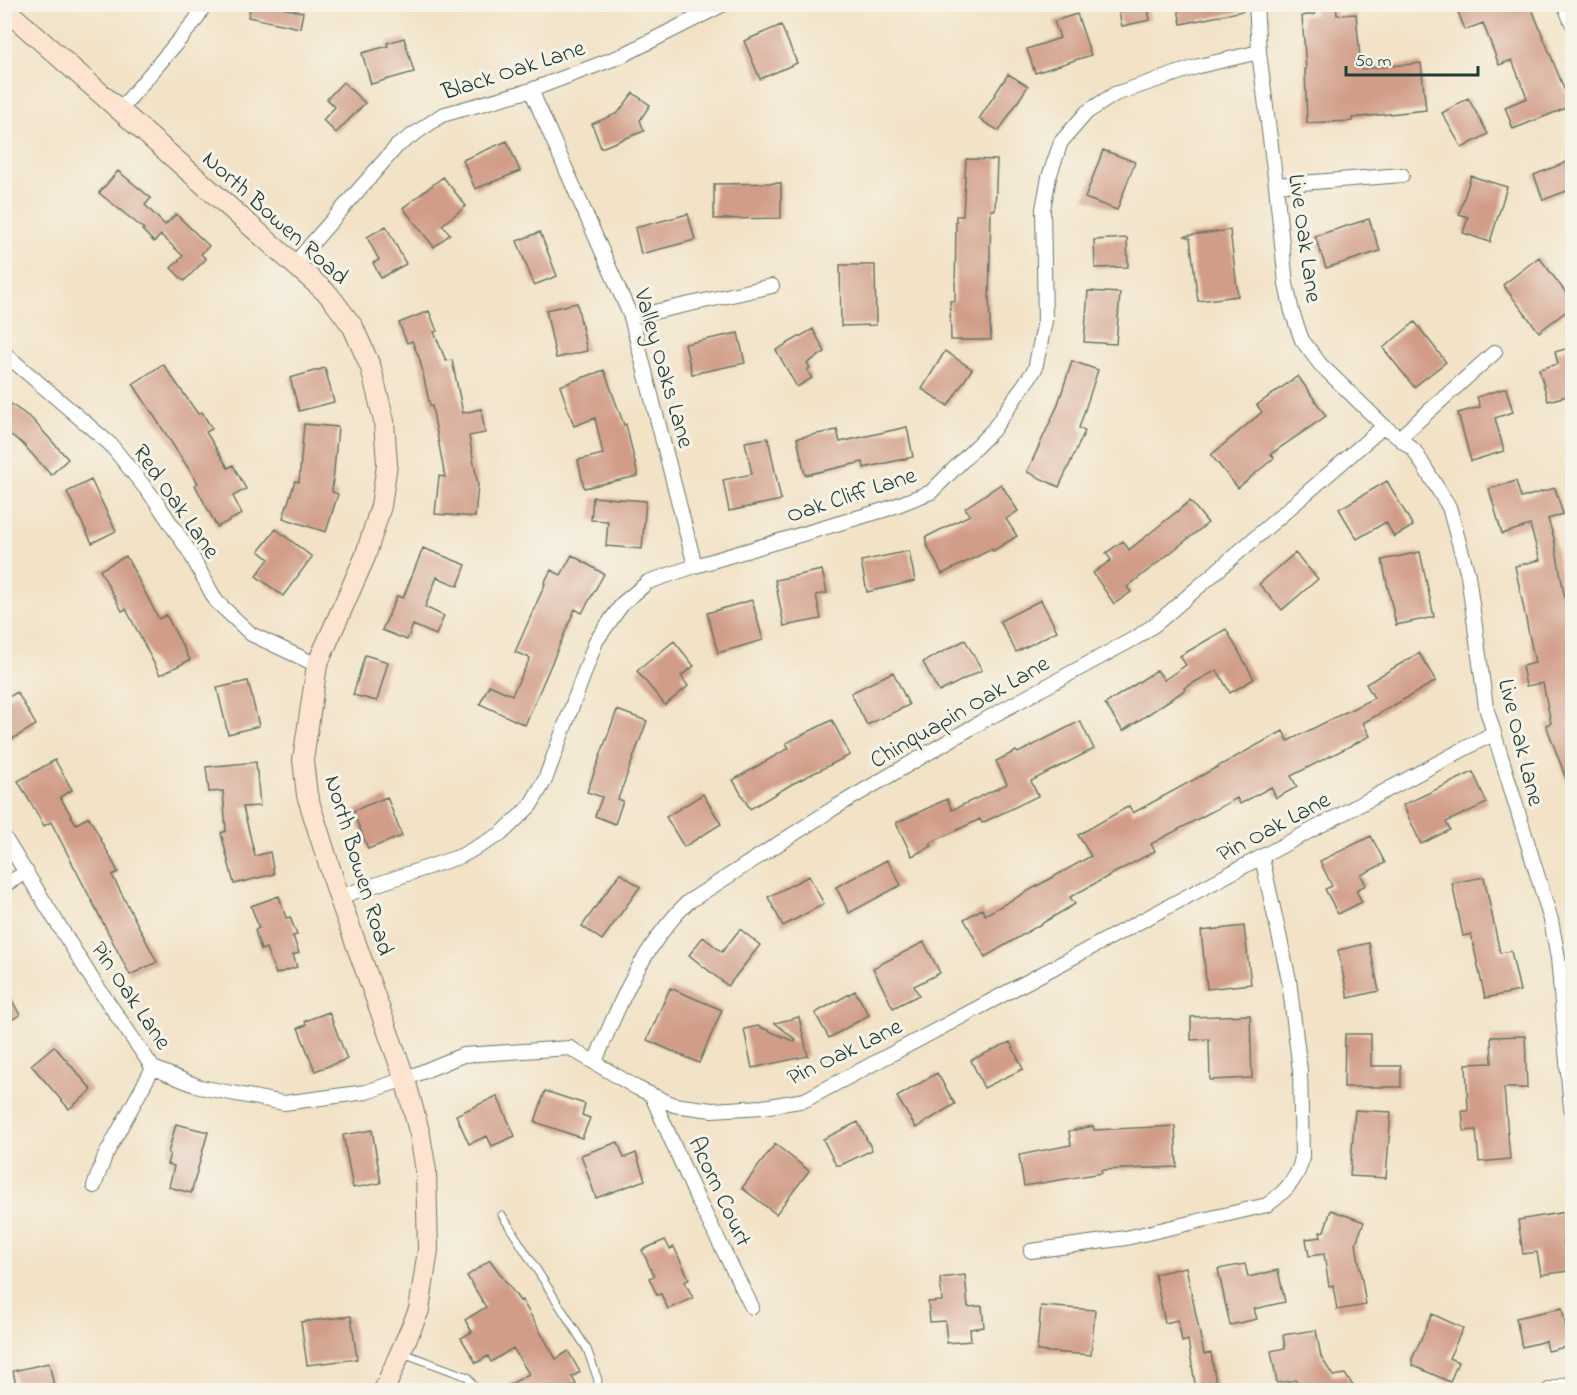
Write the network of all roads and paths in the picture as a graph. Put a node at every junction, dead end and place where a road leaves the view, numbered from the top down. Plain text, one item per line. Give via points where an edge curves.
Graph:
1 (206, 4) edge
2 (724, 4) edge
3 (1256, 4) edge
4 (1564, 4) edge
5 (4, 8) edge
6 (1572, 23) edge
7 (1259, 52) junction
8 (531, 90) junction
9 (119, 111) junction
10 (1402, 175) dead end
11 (1276, 185) junction
12 (294, 264) junction
13 (772, 286) dead end
14 (631, 317) junction
15 (1495, 352) dead end
16 (4, 353) edge
17 (1384, 426) junction
18 (1399, 438) junction
19 (695, 566) junction
20 (317, 665) junction
21 (1494, 733) junction
22 (4, 837) edge
23 (1262, 858) junction
24 (27, 872) junction
25 (4, 885) edge
26 (339, 897) junction
27 (595, 1062) junction
28 (153, 1068) junction
29 (405, 1079) junction
30 (651, 1094) junction
31 (1570, 1108) dead end
32 (94, 1186) dead end
33 (502, 1215) dead end
34 (1030, 1251) dead end
35 (752, 1307) dead end
36 (400, 1352) junction
37 (1572, 1383) edge
38 (384, 1390) edge
39 (476, 1390) edge
40 (597, 1390) edge
41 (1549, 1390) edge

1 - 9 street
2 - 8 street, Black Oak Lane via 621,56
3 - 7 street, Live Oak Lane
4 - 6 street
5 - 9 street, North Bowen Road
7 - 11 street, Live Oak Lane
7 - 19 street, Oak Cliff Lane via 1199,66 1115,94 1087,112 1061,142 1043,209 1045,321 1035,369 993,430 931,492 887,509
8 - 12 street, Black Oak Lane via 442,115 397,146
8 - 14 street, Valley Oaks Lane
9 - 12 street, North Bowen Road
10 - 11 street
11 - 17 street, Live Oak Lane via 1286,284 1302,340 1320,364
12 - 20 street, North Bowen Road via 329,295 357,337 371,368 387,464 381,506 365,557
13 - 14 street
14 - 19 street, Valley Oaks Lane
15 - 18 street
16 - 20 street, Red Oak Lane via 110,444 189,551 216,601 251,634
17 - 18 street, Live Oak Lane
17 - 27 street, Chinquapin Oak Lane via 1144,632 854,797 688,902 636,969
18 - 21 street, Live Oak Lane via 1414,450 1449,507 1468,575 1486,706
19 - 26 street, Oak Cliff Lane via 648,582 623,603 596,641 545,780 530,806 501,834 460,856
20 - 26 street, North Bowen Road via 303,760 307,795
21 - 23 street, Pin Oak Lane
21 - 31 street, Live Oak Lane via 1551,920 1558,958
22 - 24 street, Pin Oak Lane
23 - 30 street, Pin Oak Lane via 805,1100 712,1110 674,1105
23 - 34 street via 1288,980 1300,1071 1302,1156 1293,1180 1268,1205 1126,1239
24 - 25 street
24 - 28 street, Pin Oak Lane via 92,979
26 - 29 street, North Bowen Road
27 - 29 street, Pin Oak Lane via 570,1048 463,1055
27 - 30 street, Pin Oak Lane
28 - 29 street, Pin Oak Lane via 200,1087 284,1103 366,1092
28 - 32 street via 105,1156
29 - 36 street, North Bowen Road via 426,1171 428,1250 419,1310
30 - 35 street, Acorn Court
33 - 40 lane via 587,1349 598,1380
36 - 38 street, North Bowen Road
36 - 39 lane via 468,1377
37 - 41 street

